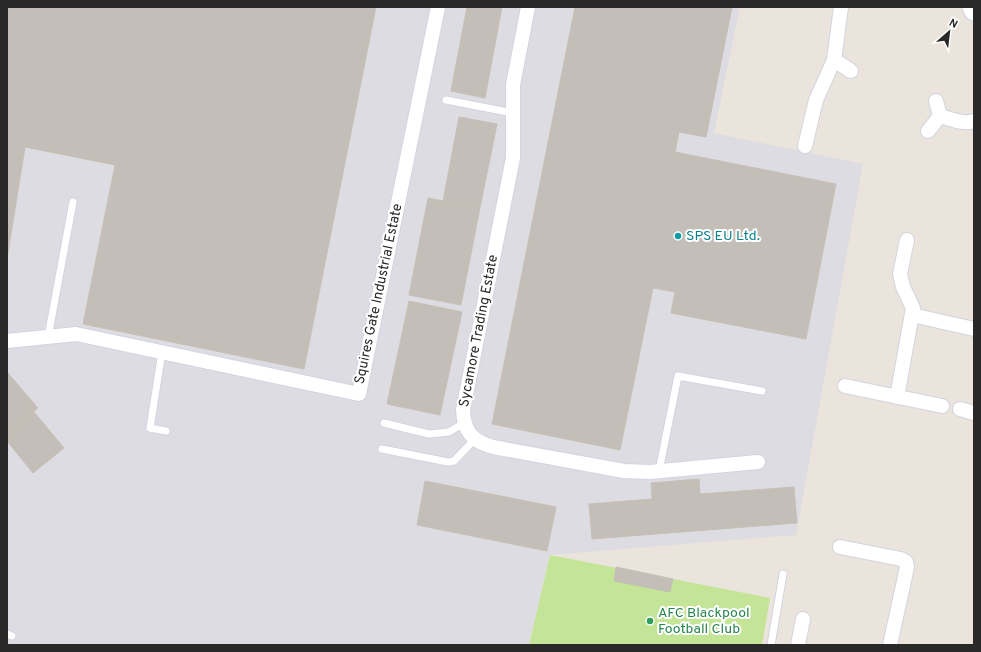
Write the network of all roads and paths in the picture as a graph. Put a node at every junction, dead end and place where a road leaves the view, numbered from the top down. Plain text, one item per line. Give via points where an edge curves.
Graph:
1 (438, 7) edge
2 (528, 7) edge
3 (842, 7) edge
4 (972, 7) edge
5 (974, 11) edge
6 (834, 60) junction
7 (851, 71) dead end
8 (446, 100) dead end
9 (936, 101) dead end
10 (513, 113) junction
11 (940, 116) junction
12 (974, 122) edge
13 (928, 132) dead end
14 (805, 146) dead end
15 (73, 202) dead end
16 (907, 240) dead end
17 (912, 315) junction
18 (974, 329) edge
19 (48, 337) junction
20 (7, 341) edge
21 (162, 352) junction
22 (844, 386) dead end
23 (762, 391) dead end
24 (897, 397) junction
25 (942, 406) dead end
26 (960, 409) dead end
27 (974, 412) edge
28 (384, 423) dead end
29 (464, 423) junction
30 (166, 431) dead end
31 (475, 439) junction
32 (382, 449) dead end
33 (758, 462) dead end
34 (659, 471) junction
35 (840, 548) dead end
36 (783, 574) dead end
37 (803, 619) dead end
38 (770, 645) edge
39 (798, 645) edge
40 (890, 645) edge

1 - 21 street, Squires Gate Industrial Estate via 359,394
2 - 10 street, Sycamore Trading Estate via 513,85
3 - 6 street
4 - 5 main road
6 - 7 street
6 - 14 street via 816,100
8 - 10 lane
9 - 11 street
10 - 29 street, Sycamore Trading Estate via 513,158 463,410
11 - 12 street via 960,122
11 - 13 street
15 - 19 lane
16 - 17 street via 900,274 903,287 911,301
17 - 18 street
17 - 24 street
19 - 20 street, Squires Gate Industrial Estate
19 - 21 street, Squires Gate Industrial Estate via 76,334
21 - 30 lane via 150,428
22 - 24 street
23 - 34 lane via 678,376
24 - 25 street
26 - 27 street
28 - 29 lane via 429,434 449,432
29 - 31 street, Sycamore Trading Estate
31 - 32 lane via 454,461 448,462
31 - 34 street via 493,447 581,464 624,471
33 - 34 street
35 - 40 street via 906,562
36 - 38 lane
37 - 39 street

